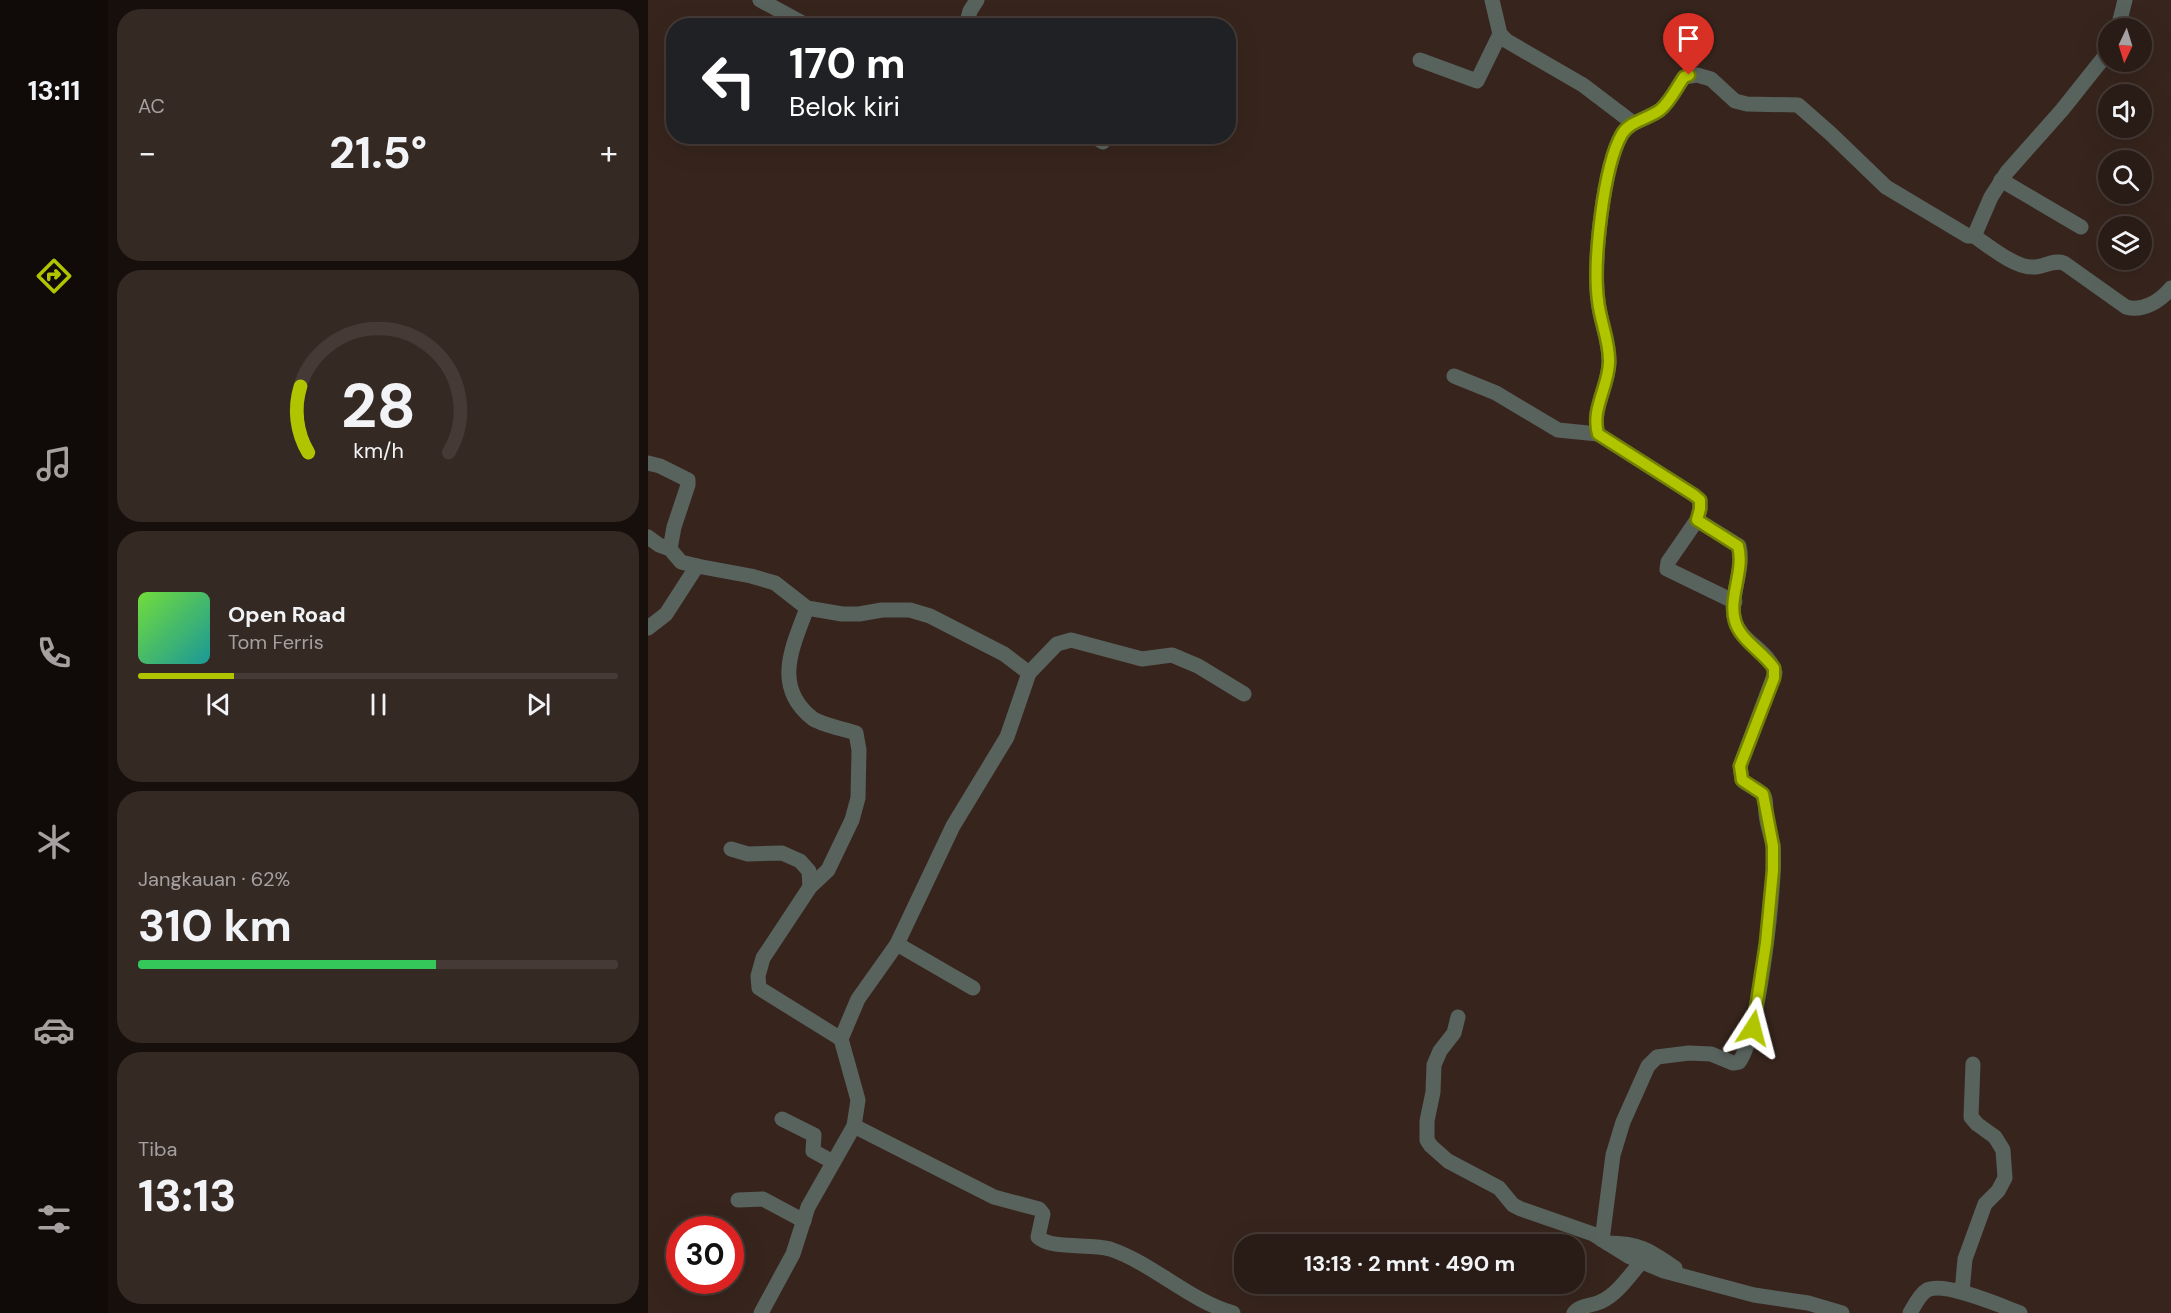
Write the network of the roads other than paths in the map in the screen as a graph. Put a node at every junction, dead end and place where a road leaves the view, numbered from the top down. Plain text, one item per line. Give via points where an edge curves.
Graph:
1 (760, 0) edge
2 (977, 0) edge
3 (1492, 0) edge
4 (2125, 0) edge
5 (793, 18) edge
6 (968, 18) edge
7 (2120, 18) edge
8 (1500, 34) junction
9 (1420, 60) dead end
10 (2098, 65) edge
11 (1633, 123) junction
12 (2001, 180) junction
13 (2081, 227) dead end
14 (1974, 236) junction
15 (2171, 288) edge
16 (1454, 376) dead end
17 (1598, 434) junction
18 (648, 463) edge
19 (1697, 520) junction
20 (648, 537) edge
21 (670, 549) junction
22 (697, 566) junction
23 (1735, 602) junction
24 (807, 608) junction
25 (648, 628) edge
26 (1029, 673) junction
27 (1244, 694) dead end
28 (732, 849) dead end
29 (810, 887) junction
30 (897, 944) junction
31 (973, 988) dead end
32 (1458, 1017) dead end
33 (842, 1039) junction
34 (1973, 1064) dead end
35 (782, 1119) dead end
36 (854, 1126) junction
37 (833, 1162) junction
38 (738, 1200) dead end
39 (804, 1221) junction
40 (1604, 1241) junction
41 (1642, 1261) junction
42 (1687, 1277) junction
43 (1962, 1292) junction
44 (761, 1313) edge
45 (1233, 1313) edge
46 (1574, 1313) edge
47 (1842, 1313) edge
48 (1910, 1313) edge
49 (2019, 1313) edge

1 - 5 street
2 - 6 street
3 - 8 street
4 - 7 street
8 - 9 street via 1477,81
8 - 11 street via 1583,85
10 - 12 street
11 - 14 street via 1663,108 1689,75 1711,79 1735,101 1797,105 1886,187
11 - 17 street via 1622,134 1606,177 1597,263 1598,301 1609,363 1595,414
12 - 13 street
12 - 14 street
14 - 15 street via 2025,266 2064,263 2126,307 2148,306
16 - 17 street via 1496,393 1558,430
17 - 19 street via 1700,500
18 - 21 street via 688,480
19 - 23 street via 1738,546
19 - 23 street via 1667,569
20 - 21 street
21 - 22 street via 681,562
22 - 24 street via 775,583
22 - 25 street via 666,614
23 - 40 street via 1735,622 1740,632 1770,662 1775,673 1740,766 1742,780 1763,794 1773,846 1766,943 1753,1028 1739,1062 1689,1053 1657,1057 1648,1066 1613,1155
24 - 26 street via 842,614 910,610 930,616 1004,654
24 - 29 street via 788,671 795,697 813,719 856,733 859,750 858,798 852,820 828,870
26 - 27 street via 1057,644 1071,640 1138,658 1172,655
26 - 30 street via 1007,737 953,826
28 - 29 street via 748,854 782,853 800,861 809,871
29 - 33 street via 763,958 759,988
30 - 31 street
30 - 33 street via 858,999
32 - 40 street via 1454,1033 1434,1065 1427,1140 1448,1161 1499,1188 1521,1209
33 - 36 street via 858,1100
34 - 43 street via 1971,1117 1995,1137 2002,1150 2005,1178 1985,1204 1965,1259
35 - 37 street via 813,1136 813,1151
36 - 37 street
36 - 45 street via 994,1197 1040,1209 1041,1239 1108,1248 1191,1295
37 - 39 street
38 - 39 street via 763,1199
39 - 44 street via 793,1254
40 - 41 street
40 - 42 street via 1641,1247
41 - 42 street
41 - 46 street via 1612,1295
42 - 47 street
43 - 48 street via 1928,1290
43 - 49 street

